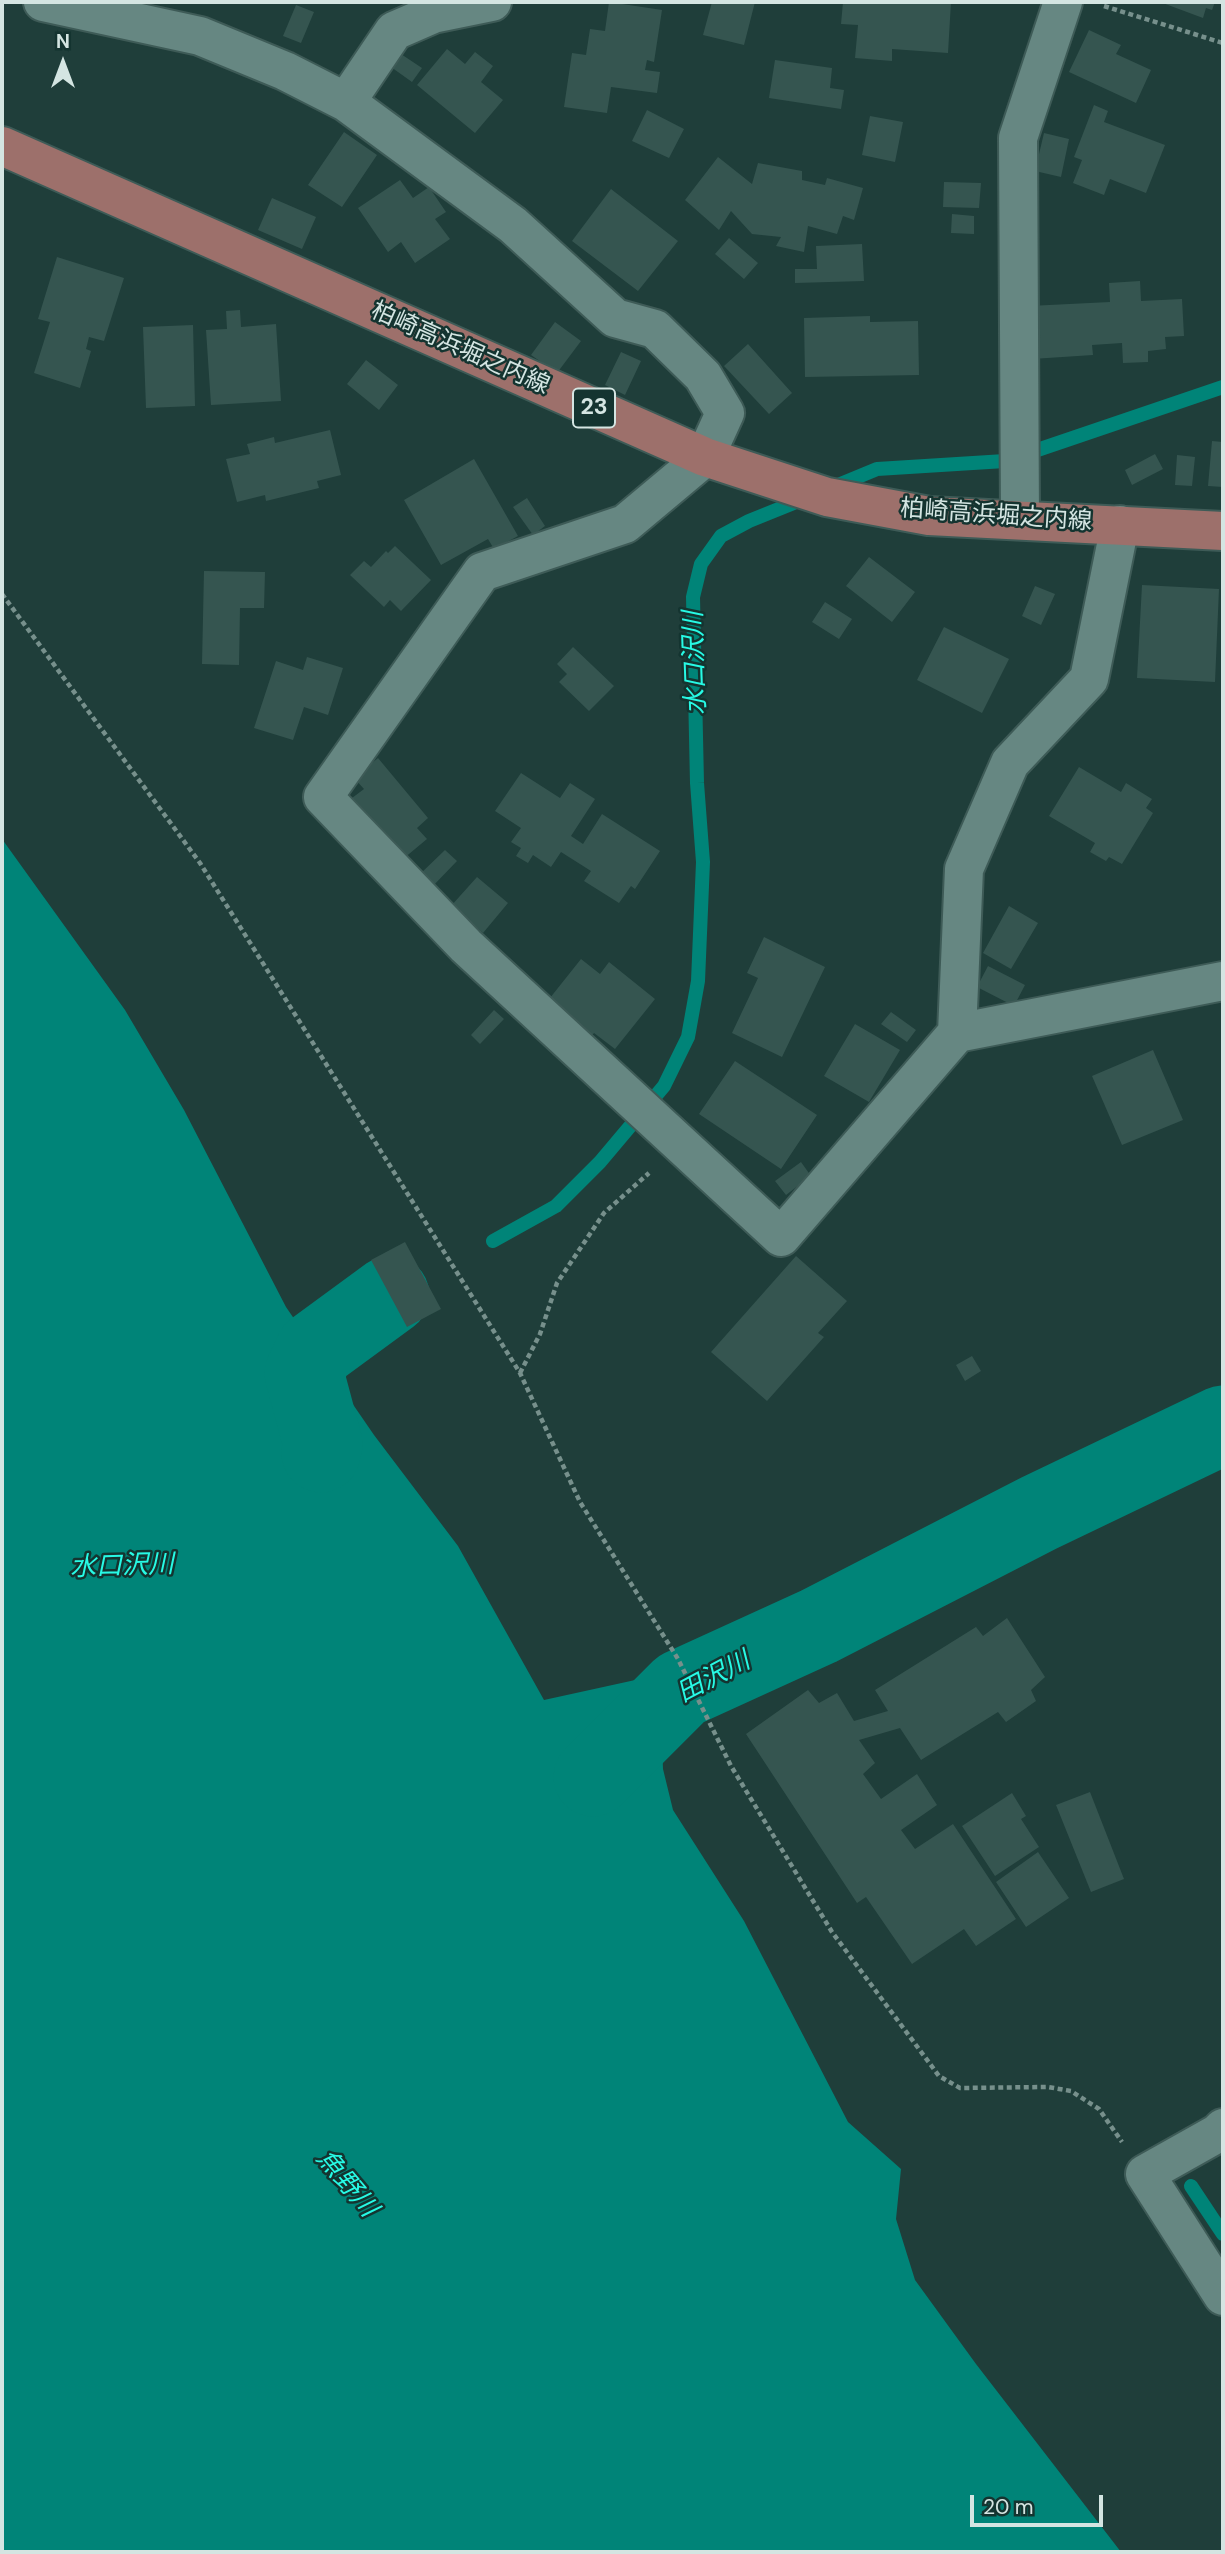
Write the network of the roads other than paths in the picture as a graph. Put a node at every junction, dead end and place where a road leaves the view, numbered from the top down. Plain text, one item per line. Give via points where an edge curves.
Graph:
1 (43, 2) edge
2 (492, 2) edge
3 (1063, 2) edge
4 (346, 102) junction
5 (2, 146) edge
6 (705, 457) junction
7 (1020, 520) junction
8 (1120, 525) junction
9 (1223, 531) edge
10 (1223, 981) edge
11 (957, 1033) junction
12 (1223, 2128) edge
13 (1223, 2296) edge

1 - 4 street via 200,36
2 - 4 street via 433,14 394,31
3 - 7 street via 1018,138
4 - 6 street via 513,225 615,318 655,329 703,376 725,414
5 - 6 main road, 柏崎高浜堀之内線 / 23
6 - 7 main road, 柏崎高浜堀之内線 / 23 via 827,497 929,516
6 - 11 street via 625,524 482,572 323,797 466,946 781,1237
7 - 8 main road, 柏崎高浜堀之内線 / 23
8 - 9 main road, 柏崎高浜堀之内線 / 23
8 - 11 street via 1089,679 1010,763 964,869
10 - 11 street
12 - 13 street via 1145,2174

